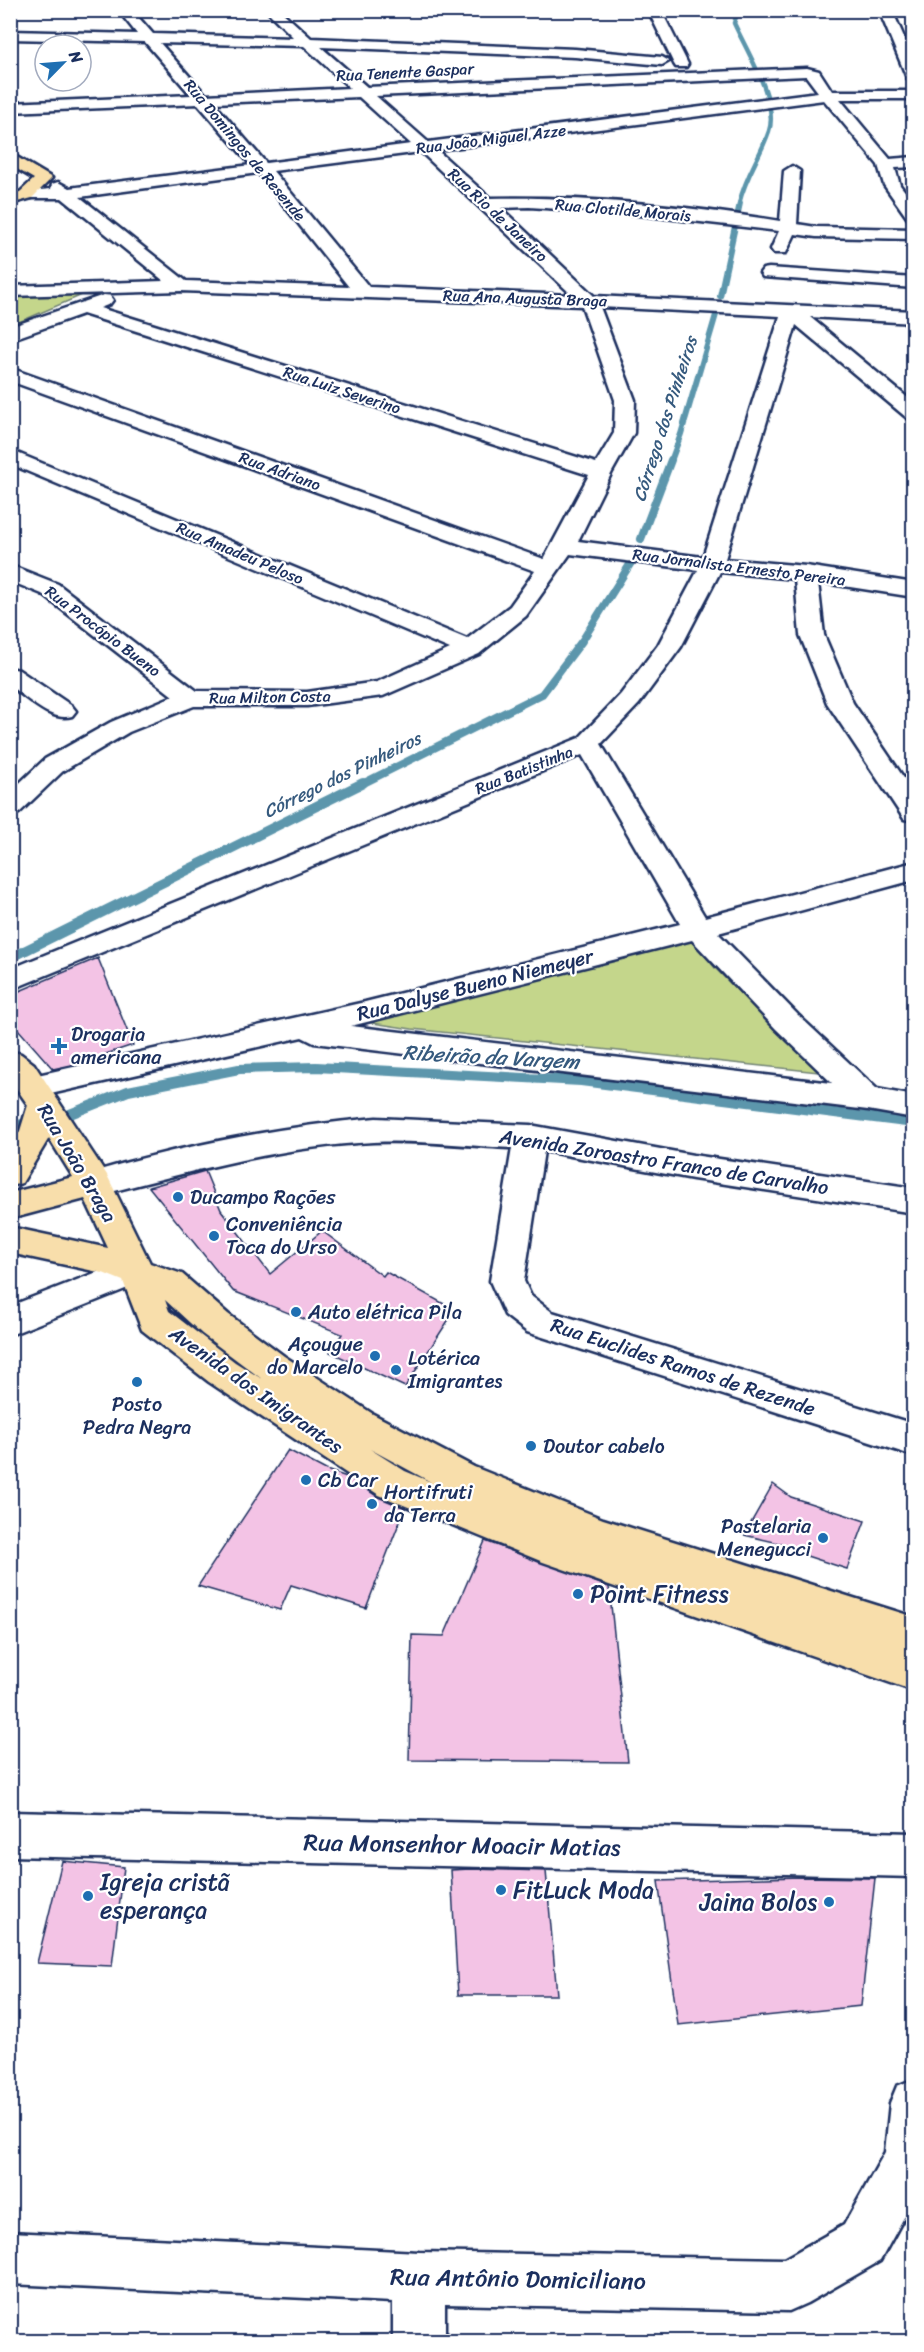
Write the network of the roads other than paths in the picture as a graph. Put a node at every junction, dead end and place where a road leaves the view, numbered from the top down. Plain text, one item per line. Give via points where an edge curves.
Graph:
1 (124, 10) edge
2 (272, 10) edge
3 (654, 10) edge
4 (885, 10) edge
5 (181, 21) dead end
6 (66, 24) dead end
7 (892, 30) junction
8 (914, 30) edge
9 (59, 33) edge
10 (10, 35) edge
11 (33, 36) edge
12 (93, 38) edge
13 (150, 39) junction
14 (169, 40) junction
15 (306, 42) junction
16 (681, 64) junction
17 (729, 74) junction
18 (914, 78) edge
19 (362, 92) junction
20 (19, 93) dead end
21 (914, 95) edge
22 (828, 96) junction
23 (201, 99) junction
24 (35, 107) junction
25 (10, 108) edge
26 (424, 148) junction
27 (10, 158) edge
28 (914, 162) edge
29 (886, 164) junction
30 (262, 168) junction
31 (792, 171) dead end
32 (44, 178) junction
33 (69, 194) junction
34 (18, 197) edge
35 (486, 203) junction
36 (914, 215) edge
37 (784, 228) junction
38 (914, 234) edge
39 (914, 283) edge
40 (181, 286) junction
41 (137, 288) junction
42 (10, 291) edge
43 (363, 292) junction
44 (773, 295) junction
45 (589, 301) junction
46 (83, 308) junction
47 (914, 317) edge
48 (15, 330) edge
49 (10, 374) edge
50 (911, 411) edge
51 (10, 456) edge
52 (601, 472) junction
53 (564, 546) junction
54 (712, 565) junction
55 (549, 568) junction
56 (10, 572) edge
57 (806, 573) junction
58 (914, 590) edge
59 (470, 649) junction
60 (10, 675) edge
61 (190, 698) junction
62 (63, 711) dead end
63 (588, 743) junction
64 (10, 807) edge
65 (914, 813) edge
66 (914, 871) edge
67 (698, 929) junction
68 (10, 980) edge
69 (294, 1030) junction
70 (28, 1082) edge
71 (868, 1099) junction
72 (914, 1107) edge
73 (530, 1137) junction
74 (10, 1174) edge
75 (94, 1184) junction
76 (914, 1201) edge
77 (10, 1206) edge
78 (10, 1240) edge
79 (136, 1270) junction
80 (10, 1321) edge
81 (914, 1440) edge
82 (914, 1636) edge
83 (914, 1672) edge
84 (10, 1834) edge
85 (914, 1855) edge
86 (914, 2103) edge
87 (10, 2258) edge
88 (419, 2278) junction
89 (419, 2342) edge

1 - 13 street, Rua Domingos de Resende
2 - 15 street, Rua Rio de Janeiro
3 - 16 street
4 - 7 street
5 - 14 street
6 - 9 street
7 - 8 street
7 - 18 street
10 - 11 street
12 - 13 street
13 - 14 street
13 - 23 street, Rua Domingos de Resende
14 - 15 street
15 - 16 street via 575,53
15 - 19 street, Rua Rio de Janeiro
16 - 17 street
17 - 19 street, Rua Tenente Gaspar
17 - 22 street, Rua Tenente Gaspar via 814,74
19 - 23 street, Rua Tenente Gaspar
19 - 26 street, Rua Rio de Janeiro
20 - 24 street
21 - 22 street, Rua João Miguel Azze
22 - 26 street, Rua João Miguel Azze
22 - 29 street
23 - 24 street, Rua Tenente Gaspar
23 - 30 street, Rua Domingos de Resende
24 - 25 street, Rua Tenente Gaspar
26 - 30 street, Rua João Miguel Azze
26 - 35 street, Rua Rio de Janeiro
27 - 32 main road
28 - 29 street
29 - 36 street via 892,185
30 - 33 street, Rua João Miguel Azze
30 - 43 street, Rua Domingos de Resende
31 - 37 street, Rua Batistinha
32 - 33 street
32 - 34 main road
33 - 34 street, Rua João Miguel Azze
33 - 40 street
35 - 37 street, Rua Clotilde Morais via 621,208
35 - 45 street, Rua Rio de Janeiro
37 - 38 street, Rua Clotilde Morais
37 - 44 street, Rua Batistinha
39 - 44 street
40 - 41 street, Rua Ana Augusta Braga
40 - 43 street, Rua Ana Augusta Braga
41 - 42 street, Rua Ana Augusta Braga
41 - 46 street
43 - 45 street, Rua Ana Augusta Braga
44 - 45 street, Rua Ana Augusta Braga
44 - 47 street, Rua Ana Augusta Braga
44 - 50 street
44 - 54 street, Rua Batistinha
45 - 52 street, Rua Milton Costa via 625,400 624,433
46 - 48 street
46 - 52 street, Rua Luiz Severino
49 - 55 street, Rua Adriano
51 - 59 street, Rua Amadeu Peloso
52 - 53 street, Rua Milton Costa
53 - 54 street, Rua Jornalista Ernesto Pereira
53 - 55 street, Rua Milton Costa
54 - 57 street, Rua Jornalista Ernesto Pereira
54 - 63 street, Rua Batistinha via 669,647 630,699
55 - 59 street, Rua Milton Costa via 518,611
56 - 61 street, Rua Procópio Bueno via 50,589
57 - 58 street, Rua Jornalista Ernesto Pereira
57 - 65 street via 812,635 840,703
59 - 61 street, Rua Milton Costa via 383,689 307,699
60 - 62 street
61 - 64 street, Rua Milton Costa via 120,727 54,765
63 - 67 street
63 - 68 street, Rua Batistinha
66 - 67 street, Rua Dalyse Bueno Niemeyer
67 - 69 street, Rua Dalyse Bueno Niemeyer
67 - 71 street
69 - 70 street, Rua Dalyse Bueno Niemeyer
69 - 71 street
70 - 74 main road via 36,1133
70 - 75 main road, Rua João Braga
71 - 72 street
73 - 75 street, Avenida Zoroastro Franco de Carvalho via 376,1130 331,1134 213,1154
73 - 76 street, Avenida Zoroastro Franco de Carvalho
73 - 81 street, Rua Euclides Ramos de Rezende via 507,1281 517,1305 540,1322
75 - 77 main road
75 - 79 main road, Rua João Braga
78 - 79 main road
79 - 80 street
79 - 82 main road, Avenida dos Imigrantes via 170,1284 253,1352 360,1425 461,1479 597,1534
79 - 83 main road, Avenida dos Imigrantes via 155,1320 222,1372 392,1483 557,1550
84 - 85 street, Rua Monsenhor Moacir Matias
86 - 88 street, Rua Antônio Domiciliano via 909,2158 862,2243 789,2285
87 - 88 street, Rua Antônio Domiciliano
88 - 89 street

